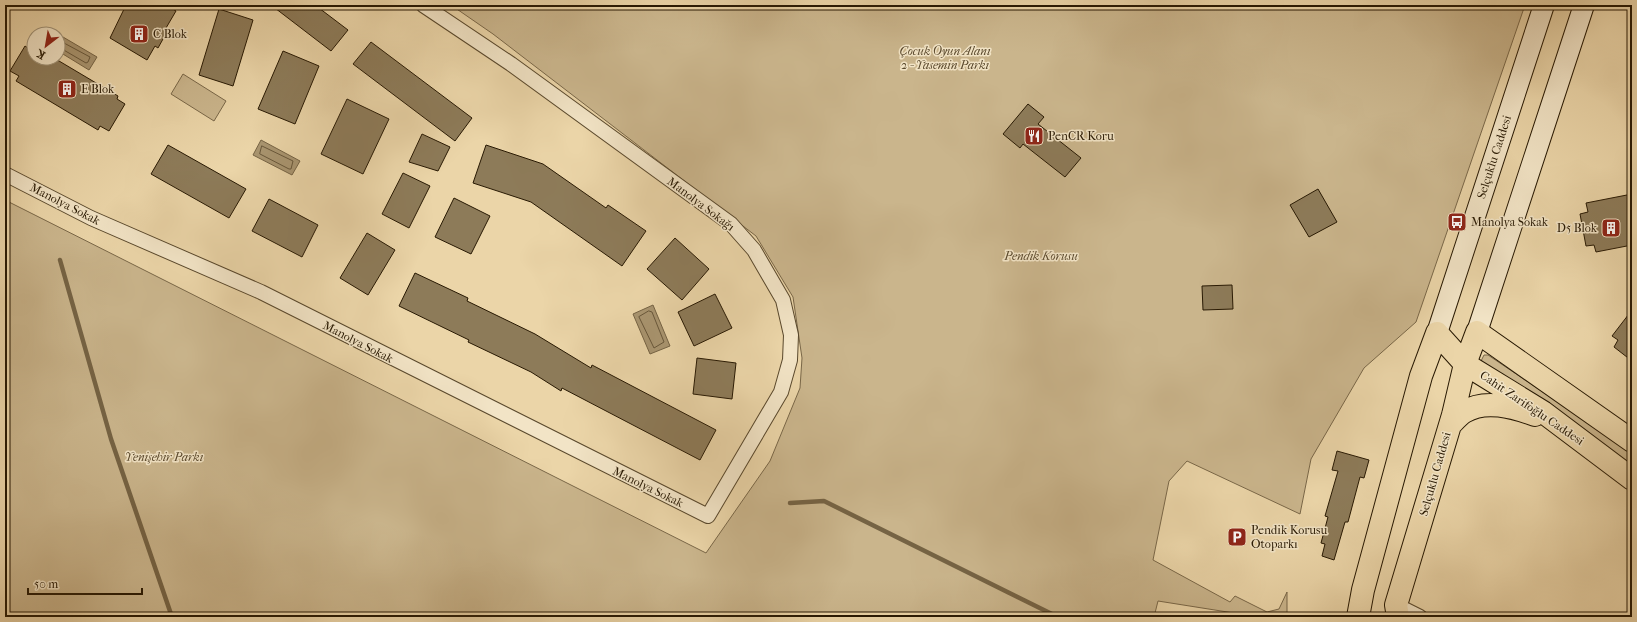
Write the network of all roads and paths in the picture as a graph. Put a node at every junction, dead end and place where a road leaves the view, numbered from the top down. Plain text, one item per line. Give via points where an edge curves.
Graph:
1 (423, 5) edge
2 (1544, 5) edge
3 (1584, 5) edge
4 (5, 174) edge
5 (1477, 332) junction
6 (1437, 333) junction
7 (1465, 364) junction
8 (1557, 423) junction
9 (1450, 425) junction
10 (1632, 441) edge
11 (1632, 479) edge
12 (708, 516) joint
13 (1397, 611) edge
14 (1358, 617) edge
15 (1420, 617) edge

1 - 12 street, Manolya Sokağı via 511,64 731,224 754,250 768,272 783,300 791,334 790,360 781,392
2 - 6 main road, Selçuklu Caddesi
3 - 5 main road, Selçuklu Caddesi
4 - 12 street, Manolya Sokak via 91,218 261,292
5 - 6 main road
5 - 7 main road, Selçuklu Caddesi
5 - 10 main road
6 - 7 main road, Cahit Zarifoğlu Caddesi
6 - 14 main road, Selçuklu Caddesi via 1421,376
7 - 8 main road, Cahit Zarifoğlu Caddesi
7 - 9 main road, Selçuklu Caddesi
8 - 9 main road via 1499,405 1481,406 1464,412
8 - 11 main road, Cahit Zarifoğlu Caddesi
9 - 13 main road, Selçuklu Caddesi
13 - 15 street

